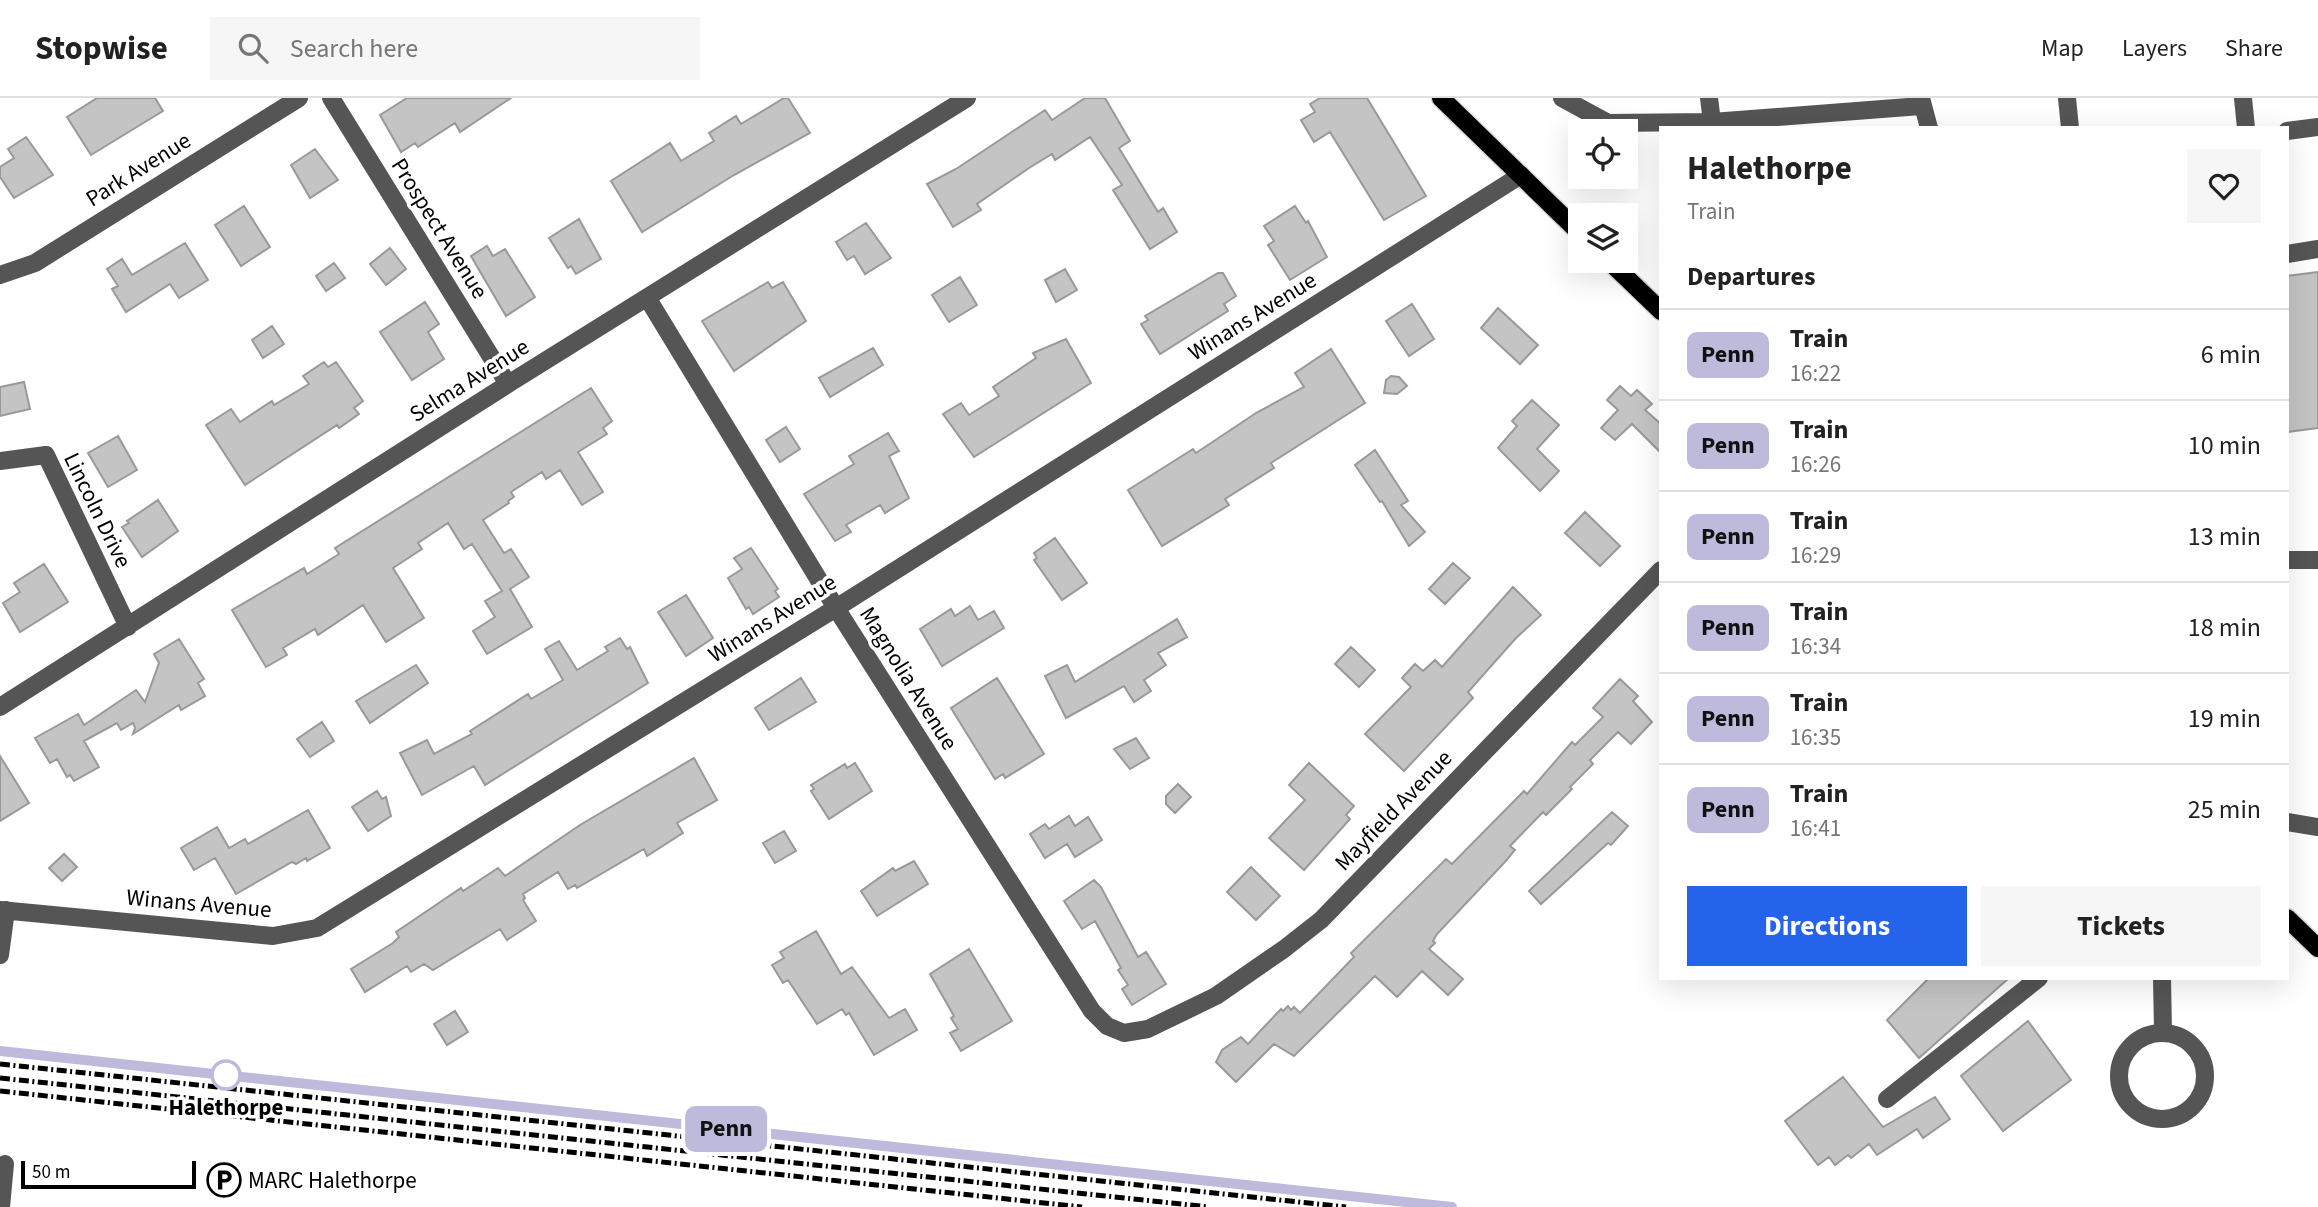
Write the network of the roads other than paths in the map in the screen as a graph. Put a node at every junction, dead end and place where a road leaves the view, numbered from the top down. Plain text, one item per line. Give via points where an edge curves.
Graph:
1 (299, 98) edge
2 (331, 98) edge
3 (967, 98) edge
4 (1441, 98) edge
5 (1562, 98) edge
6 (1709, 98) edge
7 (2067, 98) edge
8 (2243, 98) edge
9 (1921, 102) edge
10 (1712, 122) junction
11 (1928, 126) edge
12 (2070, 126) edge
13 (2246, 126) edge
14 (2318, 127) edge
15 (2289, 131) edge
16 (1521, 175) junction
17 (1568, 221) edge
18 (2318, 249) edge
19 (2289, 254) edge
20 (1621, 273) edge
21 (0, 275) edge
22 (648, 299) junction
23 (1659, 309) edge
24 (508, 384) junction
25 (0, 461) edge
26 (2289, 560) edge
27 (2318, 561) edge
28 (1659, 572) edge
29 (836, 608) junction
30 (128, 627) junction
31 (0, 707) edge
32 (2289, 822) edge
33 (2318, 827) edge
34 (3, 910) edge
35 (2289, 920) edge
36 (2318, 948) edge
37 (0, 955) edge
38 (2036, 980) edge
39 (2162, 980) edge
40 (2163, 1032) junction
41 (1124, 1033) joint
42 (1887, 1099) dead end
43 (5, 1164) dead end
44 (1, 1207) edge

1 - 21 street, Park Avenue via 35,262
2 - 24 street, Prospect Avenue
3 - 22 street, Selma Avenue
4 - 16 main road
5 - 10 street via 1608,123
6 - 10 street
7 - 12 street
8 - 13 street
9 - 10 street
9 - 11 street
14 - 15 street
16 - 17 main road
16 - 29 street, Winans Avenue
18 - 19 street
20 - 23 main road
22 - 24 street, Selma Avenue
22 - 29 street, Magnolia Avenue
24 - 30 street, Selma Avenue
25 - 30 street, Lincoln Drive via 46,455
26 - 27 street
28 - 41 street, Mayfield Avenue via 1321,920 1216,996 1148,1029
29 - 34 street, Winans Avenue via 317,928 273,936
29 - 41 street, Magnolia Avenue via 1091,1011 1108,1027
30 - 31 street, Selma Avenue
32 - 33 street
34 - 37 street
35 - 36 main road
38 - 42 street
39 - 40 street
40 - 40 street via 2132,1044 2118,1075 2130,1106 2144,1116 2161,1119 2192,1107 2202,1093 2205,1077 2203,1060 2193,1045
43 - 44 street

